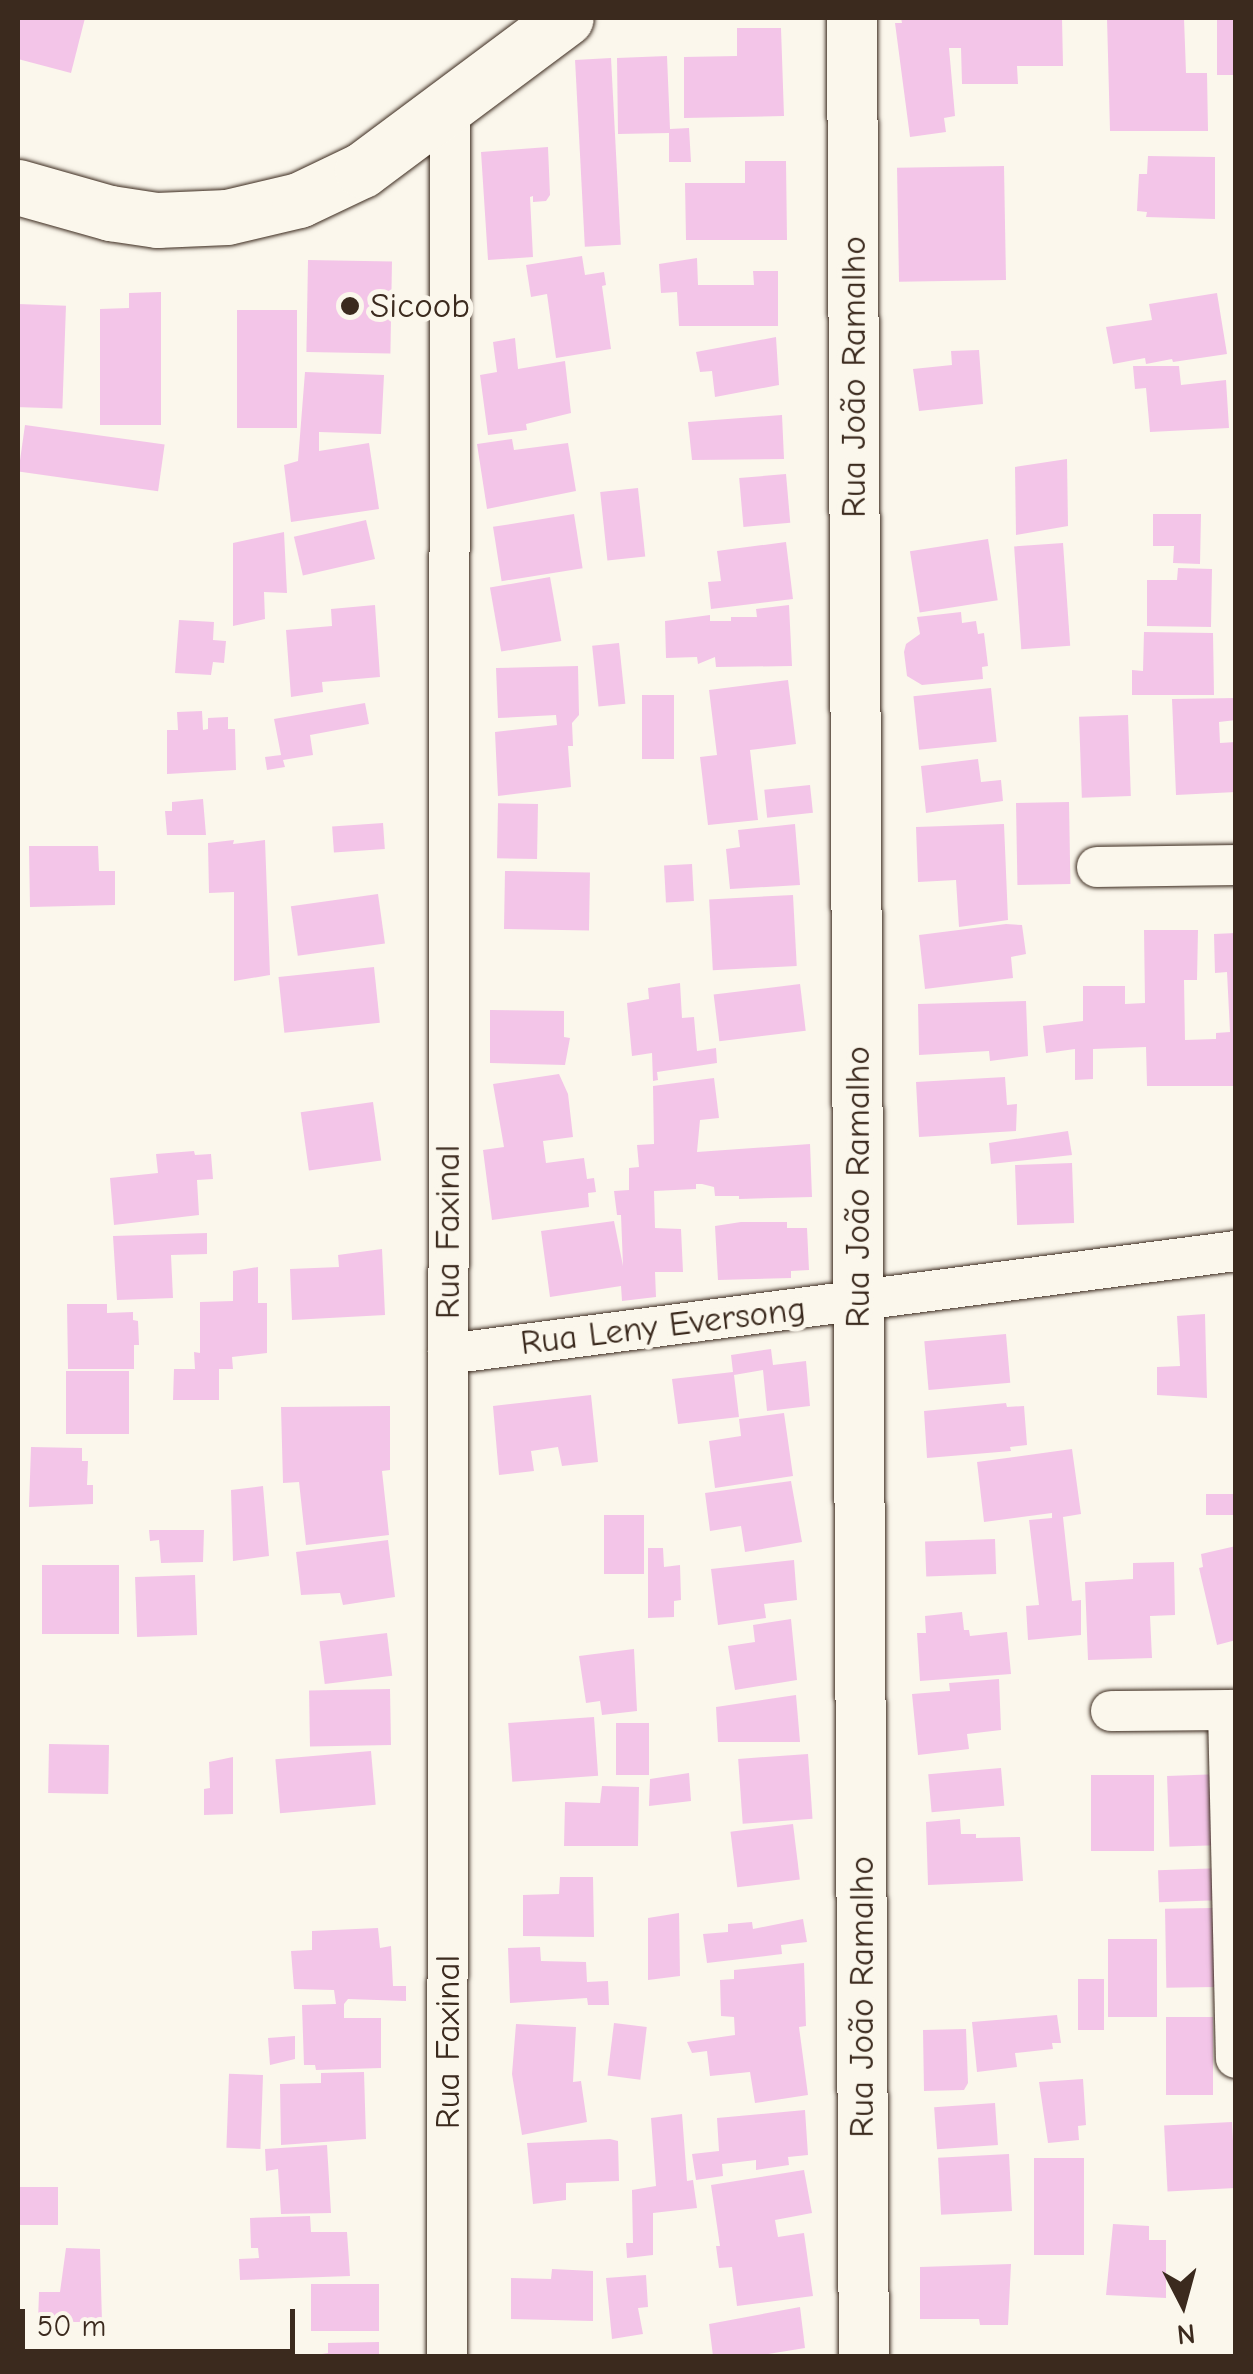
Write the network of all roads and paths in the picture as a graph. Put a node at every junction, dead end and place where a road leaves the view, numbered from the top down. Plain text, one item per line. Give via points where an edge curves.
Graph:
1 (566, 18) edge
2 (852, 18) edge
3 (450, 108) junction
4 (18, 187) edge
5 (1236, 865) edge
6 (1098, 867) dead end
7 (1236, 1251) edge
8 (859, 1301) junction
9 (448, 1354) junction
10 (1232, 1710) edge
11 (1111, 1712) dead end
12 (1236, 2058) edge
13 (448, 2356) edge
14 (864, 2356) edge

1 - 3 main road
2 - 8 street, Rua João Ramalho
3 - 4 main road via 362,170 299,200 227,218 157,220
3 - 9 street, Rua Faxinal
5 - 6 street
7 - 8 street, Rua Leny Eversong
8 - 9 street, Rua Leny Eversong
8 - 14 street, Rua João Ramalho
9 - 13 street, Rua Faxinal
10 - 11 street
10 - 12 street

